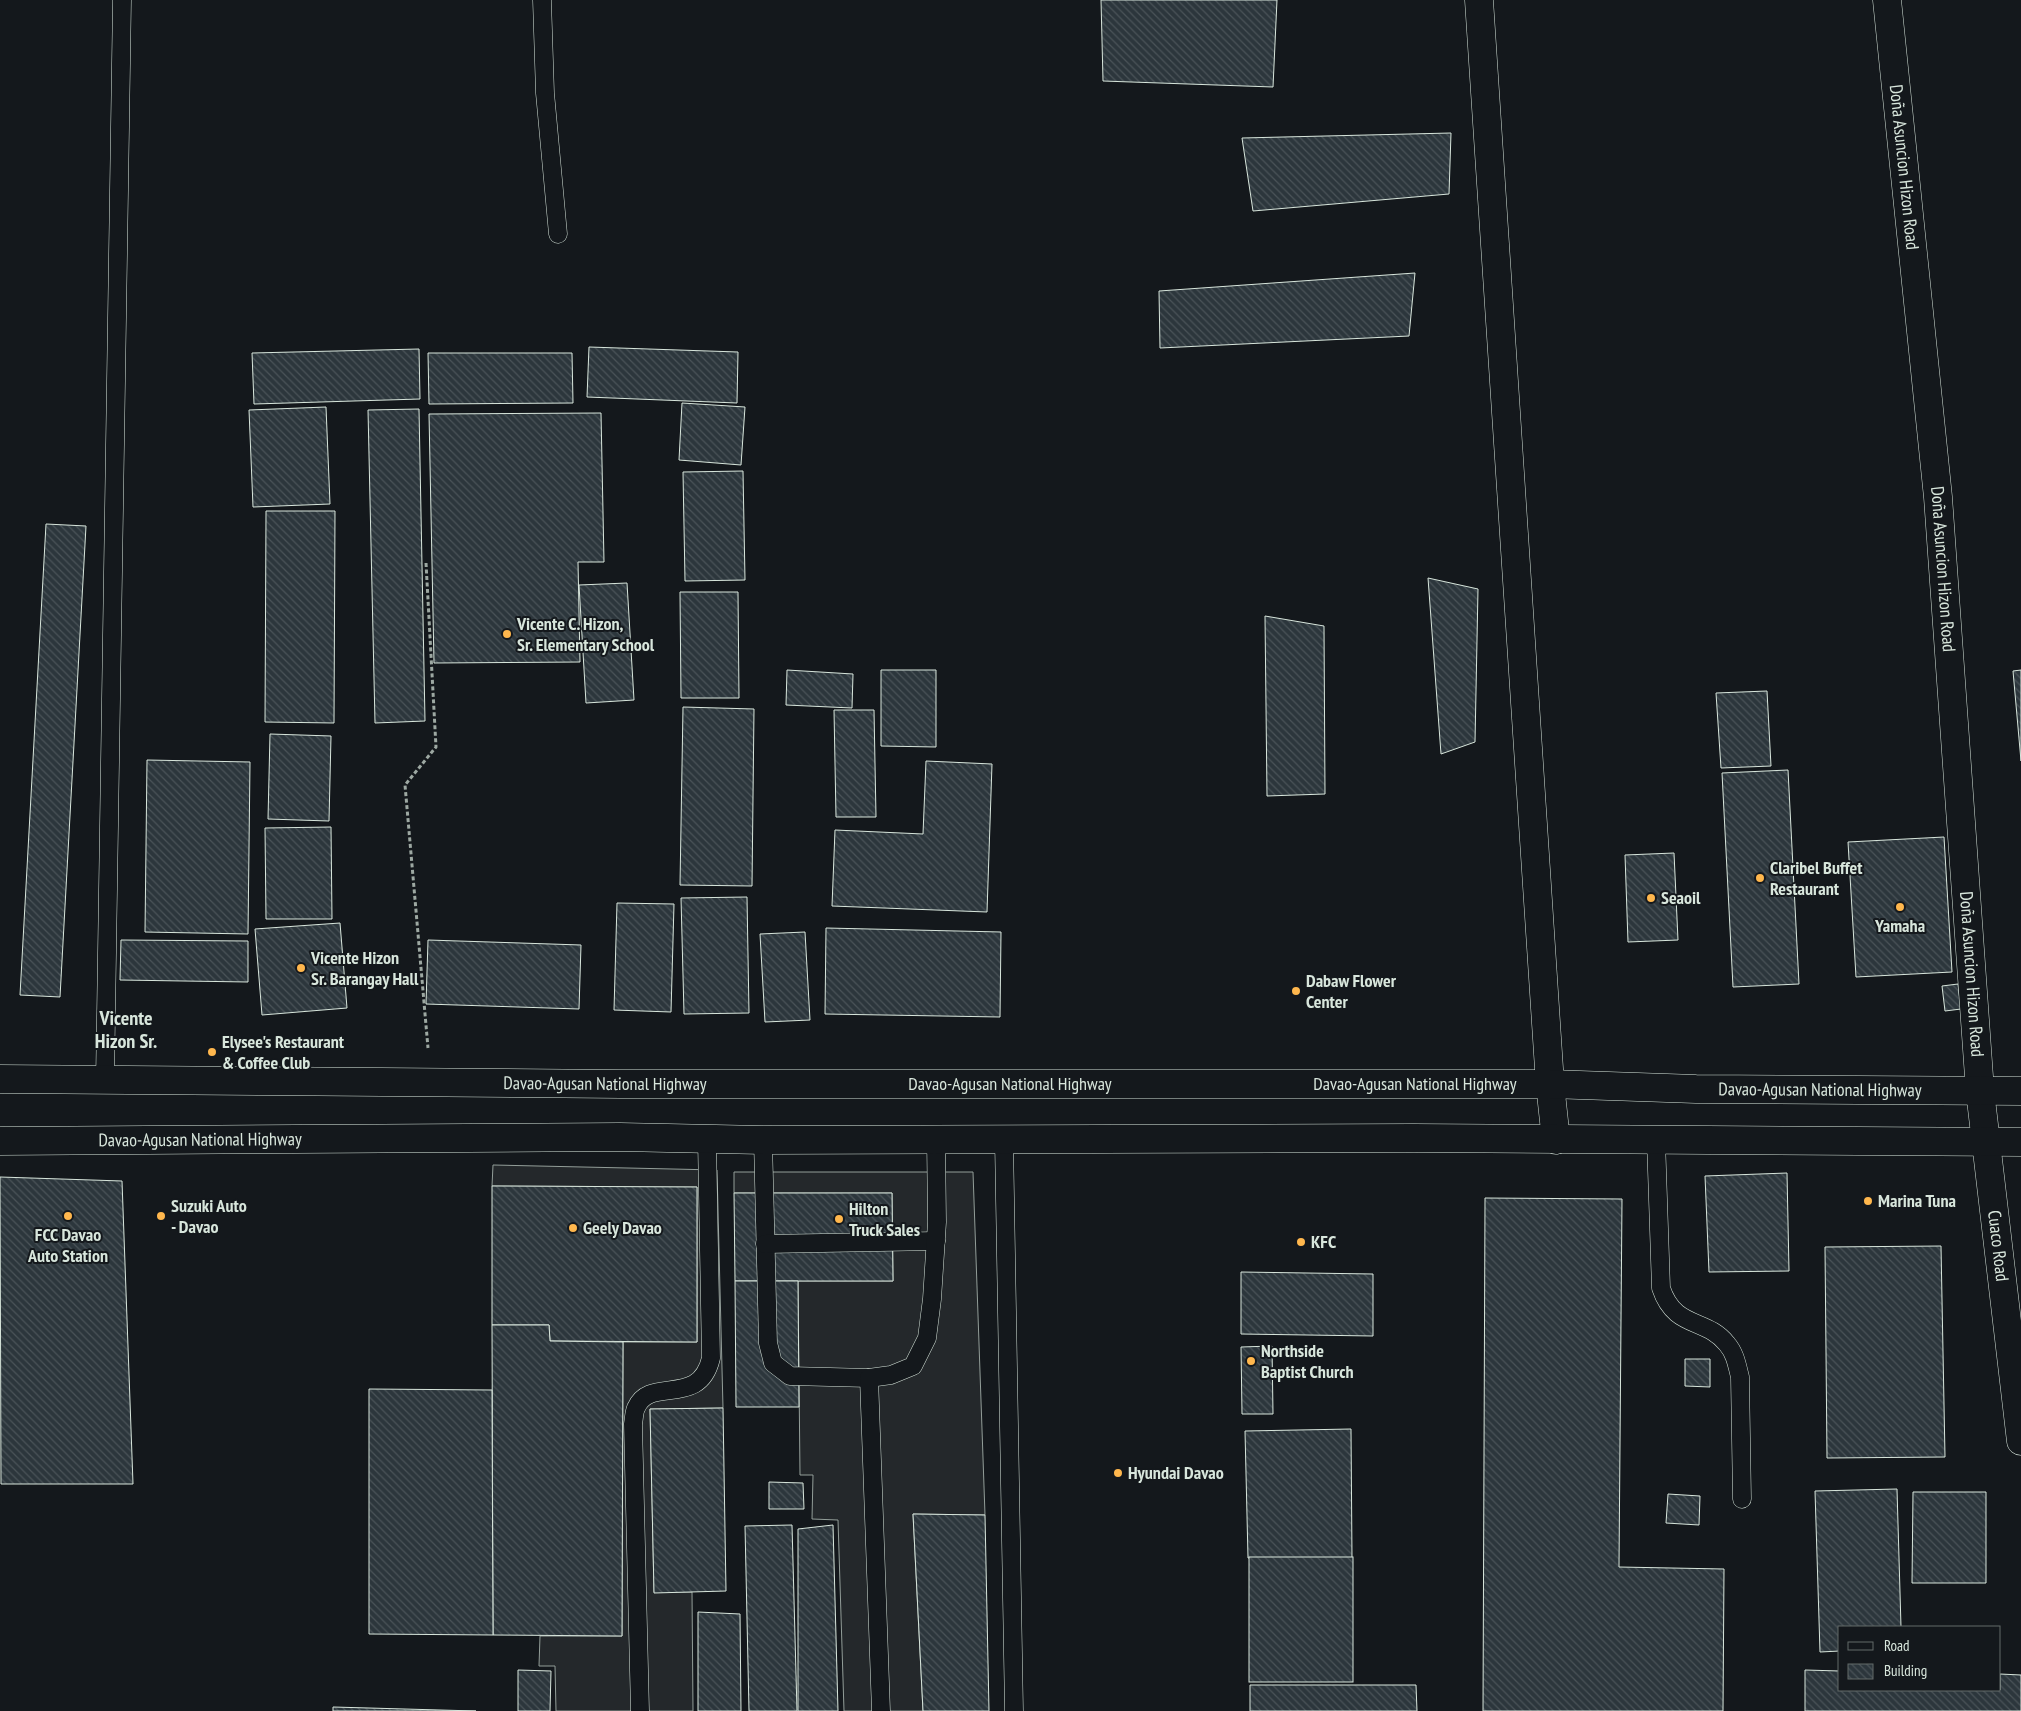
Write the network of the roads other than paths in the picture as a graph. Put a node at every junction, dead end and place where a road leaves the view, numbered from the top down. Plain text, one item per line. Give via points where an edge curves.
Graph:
1 (122, 0) edge
2 (542, 0) edge
3 (1479, 0) edge
4 (1887, 0) edge
5 (558, 234) dead end
6 (0, 1080) edge
7 (105, 1080) junction
8 (1550, 1084) junction
9 (1980, 1091) junction
10 (2021, 1091) edge
11 (707, 1140) junction
12 (763, 1140) junction
13 (936, 1140) junction
14 (1556, 1140) junction
15 (1656, 1140) junction
16 (0, 1141) edge
17 (1004, 1141) junction
18 (1987, 1141) junction
19 (2021, 1142) edge
20 (936, 1240) junction
21 (765, 1244) junction
22 (869, 1378) junction
23 (2021, 1442) edge
24 (1742, 1499) dead end
25 (640, 1711) edge
26 (881, 1711) edge
27 (1014, 1711) edge

1 - 7 lane
2 - 5 lane via 544,93
3 - 8 main road
4 - 9 main road, Doña Asuncion Hizon Road via 1938,497
6 - 7 main road, Davao-Agusan National Highway
7 - 8 main road, Davao-Agusan National Highway
8 - 9 main road, Davao-Agusan National Highway via 1696,1089
8 - 14 main road
9 - 10 main road, Davao-Agusan National Highway
9 - 18 main road, Doña Asuncion Hizon Road
11 - 12 main road, Davao-Agusan National Highway
11 - 16 main road, Davao-Agusan National Highway via 620,1137
11 - 25 lane via 711,1358 708,1373 697,1384 655,1393 643,1399 636,1408 634,1424
12 - 13 main road, Davao-Agusan National Highway
12 - 21 lane
13 - 17 main road, Davao-Agusan National Highway
13 - 20 lane
14 - 15 main road, Davao-Agusan National Highway
14 - 17 main road, Davao-Agusan National Highway
15 - 18 main road, Davao-Agusan National Highway
15 - 24 lane via 1660,1288 1666,1303 1678,1316 1718,1336 1728,1344 1735,1359 1740,1376
17 - 27 lane
18 - 19 main road, Davao-Agusan National Highway
18 - 23 main road, Cuaco Road
20 - 21 lane
20 - 22 lane via 927,1338 913,1366 891,1375
21 - 22 lane via 768,1343 773,1363 790,1376
22 - 26 lane

